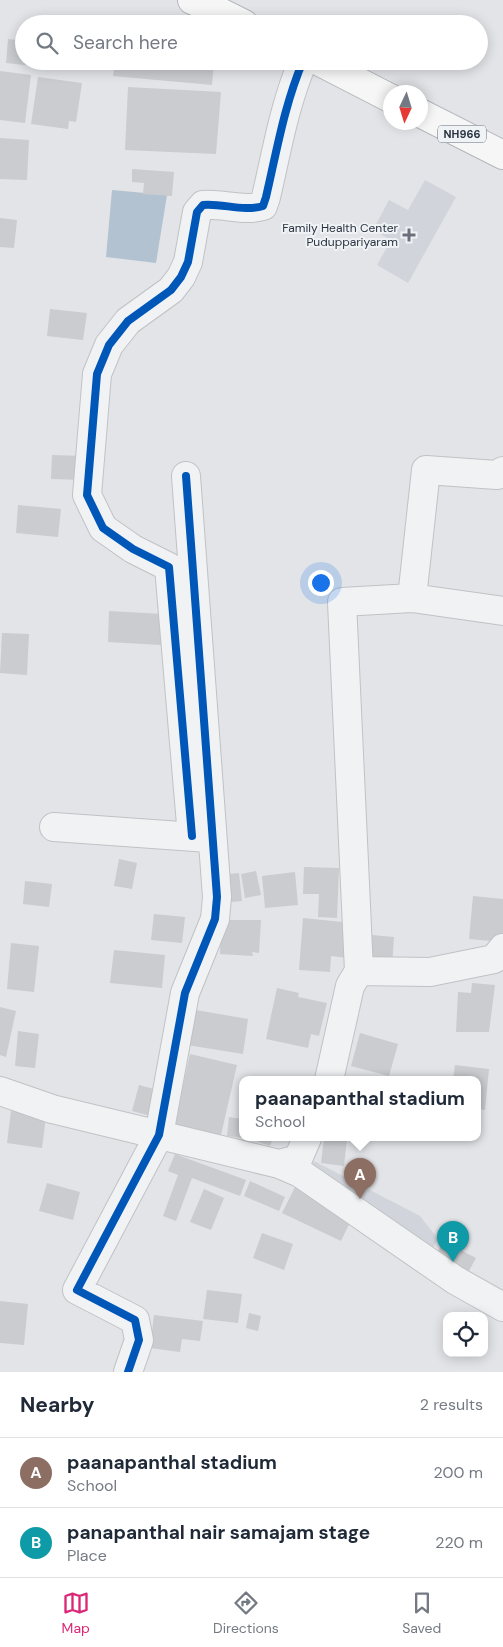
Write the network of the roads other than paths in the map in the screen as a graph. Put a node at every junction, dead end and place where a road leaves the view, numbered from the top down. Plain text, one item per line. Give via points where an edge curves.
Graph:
1 (192, 0) edge
2 (224, 15) edge
3 (300, 70) edge
4 (336, 70) edge
5 (383, 94) edge
6 (428, 117) edge
7 (503, 155) edge
8 (503, 471) edge
9 (186, 476) dead end
10 (412, 598) junction
11 (503, 611) edge
12 (54, 827) dead end
13 (202, 837) junction
14 (503, 948) edge
15 (359, 971) junction
16 (330, 1076) edge
17 (0, 1091) edge
18 (159, 1135) junction
19 (306, 1141) edge
20 (278, 1164) junction
21 (503, 1307) edge
22 (128, 1372) edge

1 - 2 highway
3 - 13 street via 289,97 262,206 254,209 203,205 197,212 188,262 181,276 171,290 128,321 109,345 97,374 87,495 103,528 133,550 169,567
4 - 5 highway
6 - 7 highway, NH966
8 - 10 street via 497,475 426,470
9 - 13 street
10 - 11 street
10 - 15 street via 342,602
12 - 13 street
13 - 18 street via 217,897 215,918 185,993
14 - 15 street via 494,959 430,972
15 - 16 street via 350,986
17 - 18 street via 52,1109
18 - 20 street
18 - 22 street via 77,1290 135,1320 139,1340
19 - 20 street via 298,1159
20 - 21 street via 300,1173 456,1280

